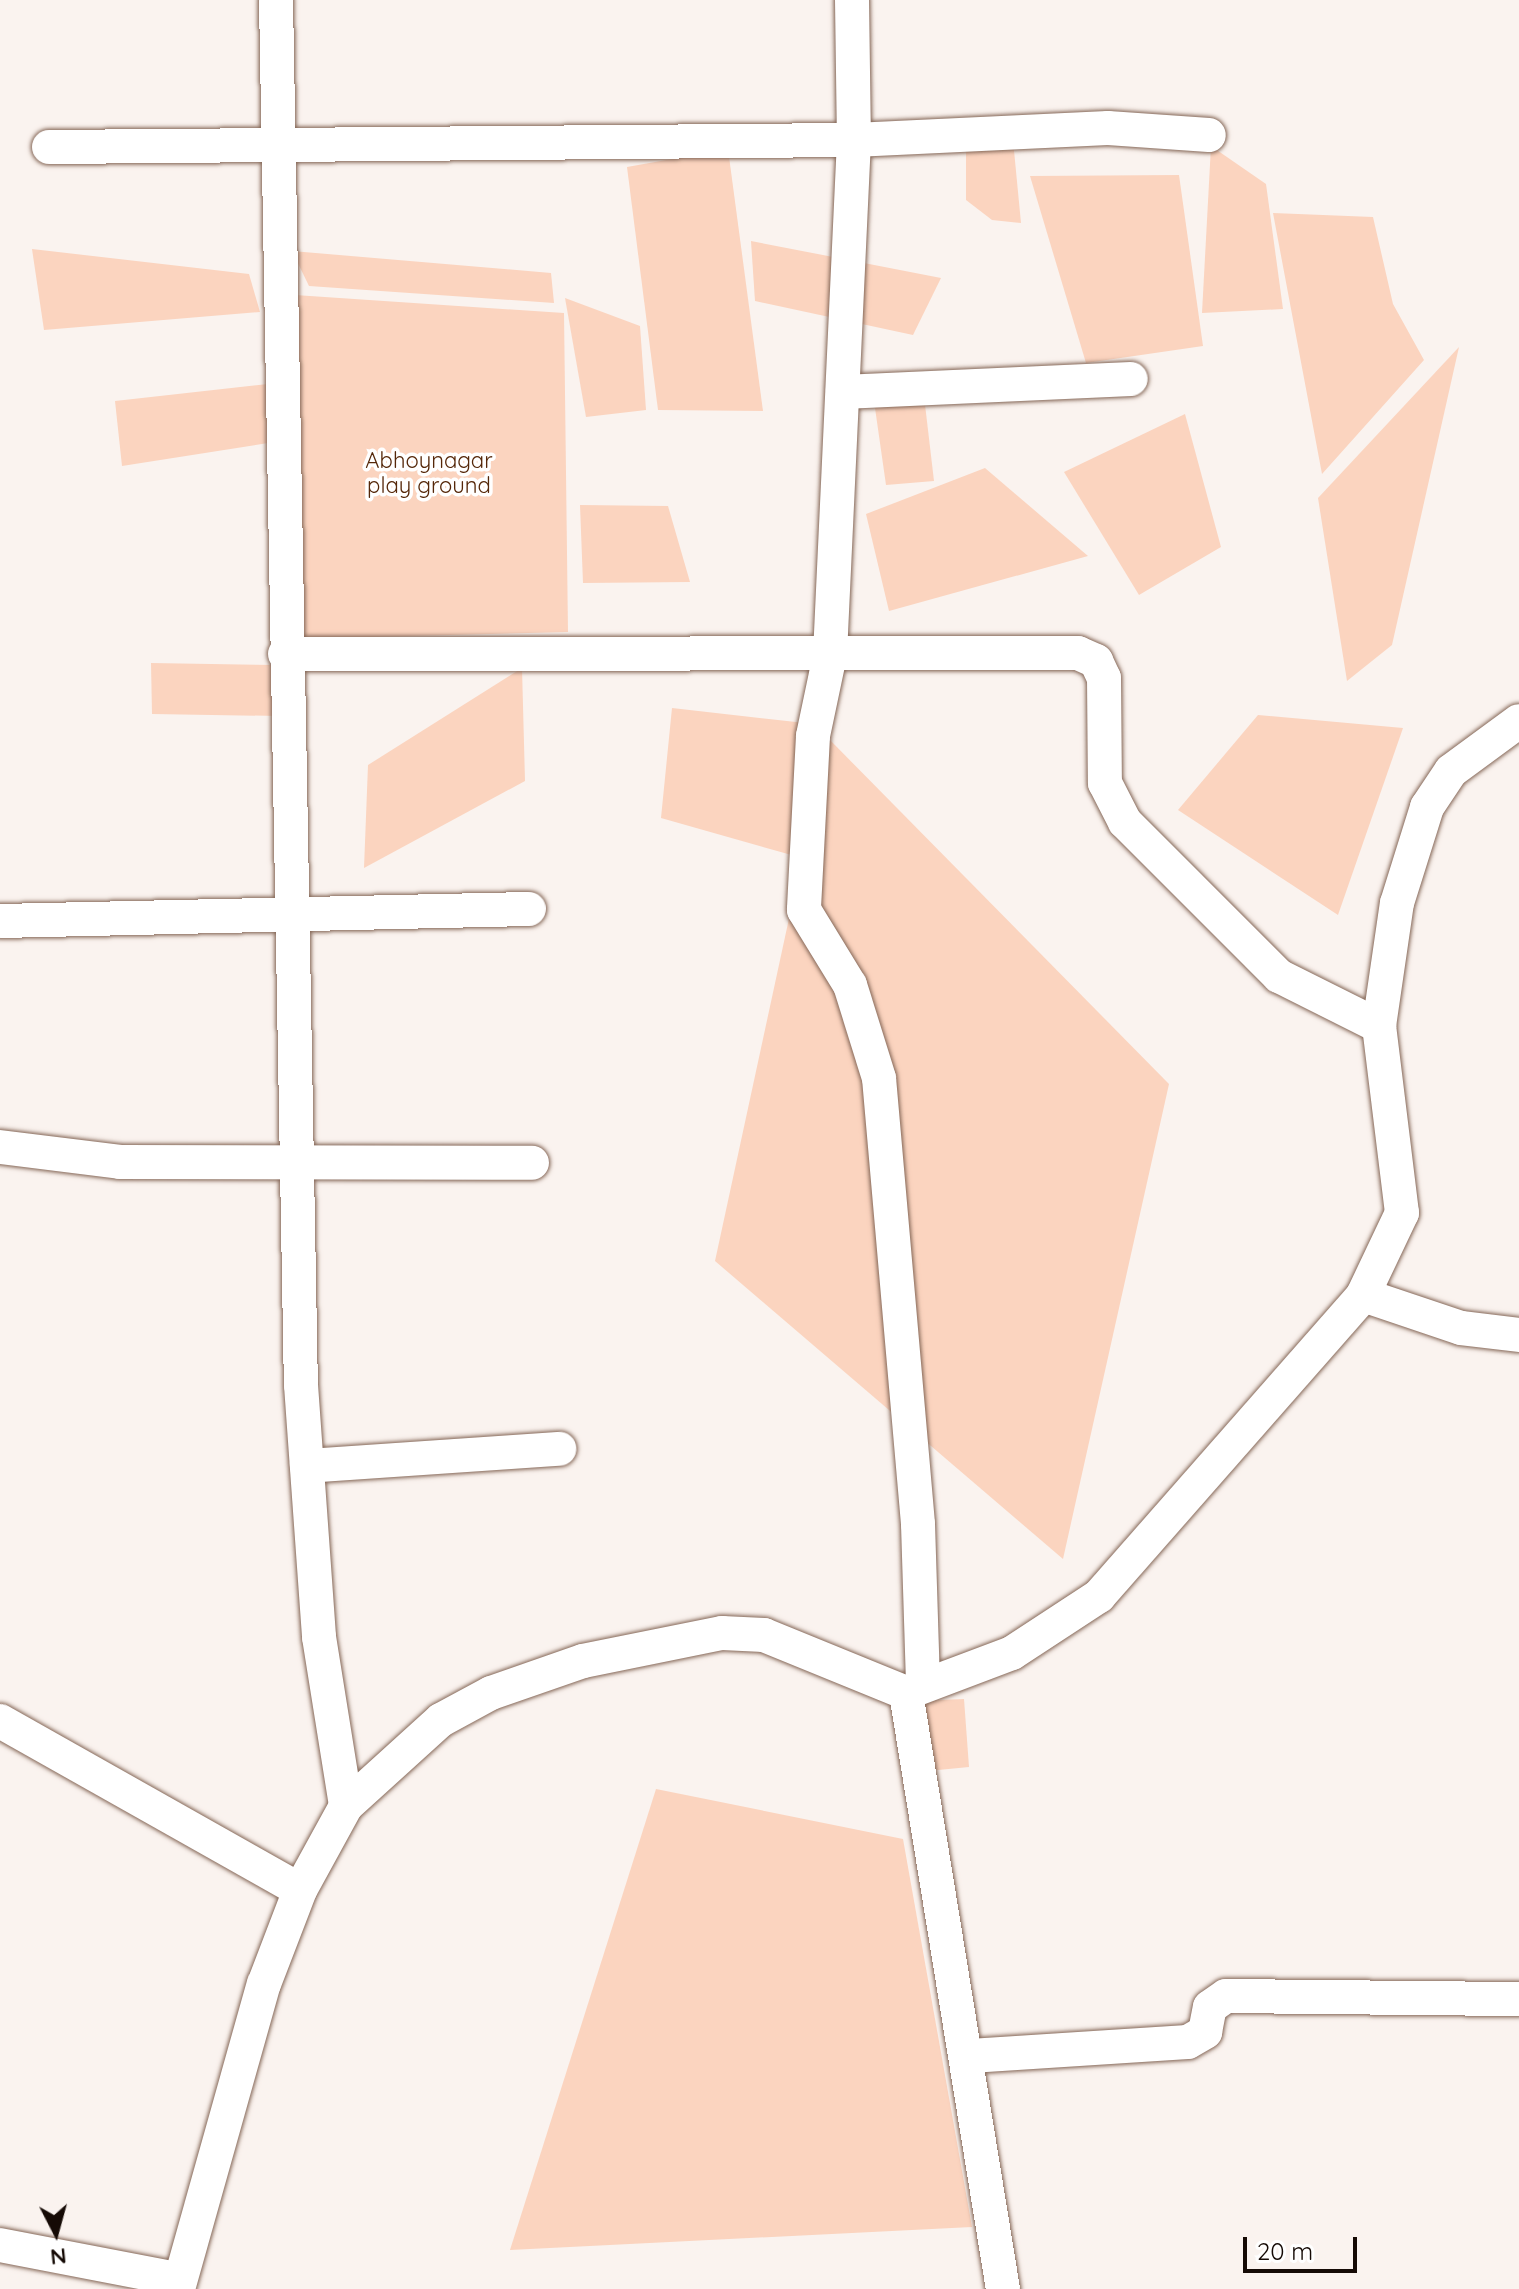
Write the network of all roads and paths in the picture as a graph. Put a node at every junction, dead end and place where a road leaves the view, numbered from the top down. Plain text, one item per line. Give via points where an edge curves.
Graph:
1 (276, 0) edge
2 (852, 0) edge
3 (1209, 135) dead end
4 (854, 140) junction
5 (274, 142) junction
6 (49, 147) dead end
7 (1131, 379) dead end
8 (843, 392) junction
9 (285, 654) junction
10 (830, 655) junction
11 (1519, 721) edge
12 (529, 909) dead end
13 (295, 912) junction
14 (0, 921) edge
15 (1379, 1026) junction
16 (0, 1147) edge
17 (297, 1163) junction
18 (532, 1163) dead end
19 (1363, 1295) junction
20 (1519, 1335) edge
21 (559, 1449) dead end
22 (307, 1466) junction
23 (915, 1690) junction
24 (0, 1721) edge
25 (346, 1806) junction
26 (300, 1890) junction
27 (1519, 1999) edge
28 (970, 2056) junction
29 (0, 2245) edge
30 (178, 2284) edge
31 (1003, 2289) edge

1 - 5 street
2 - 4 street
3 - 4 street via 1108,128
4 - 5 street
4 - 8 street
5 - 6 street
5 - 9 street
7 - 8 street
8 - 10 street
9 - 10 street
9 - 13 street
10 - 15 street via 1078,653 1096,661 1107,698 1105,783 1125,822 1279,976
10 - 23 street via 813,736 804,910 806,924 850,985 879,1078 918,1524
11 - 15 street via 1451,771 1427,807 1392,922
12 - 13 street
13 - 14 street
13 - 17 street
15 - 19 street via 1402,1213
16 - 17 street via 120,1162
17 - 18 street
17 - 22 street
19 - 20 street via 1461,1328
19 - 23 street via 1099,1596 1012,1653
21 - 22 street
22 - 25 street via 319,1637
23 - 25 street via 764,1635 722,1633 583,1661 491,1693 441,1720
23 - 28 street
24 - 26 street
25 - 26 street
26 - 30 street via 239,2057
27 - 28 street via 1226,1996 1210,2007 1205,2032 1188,2042
28 - 31 street
29 - 30 street

